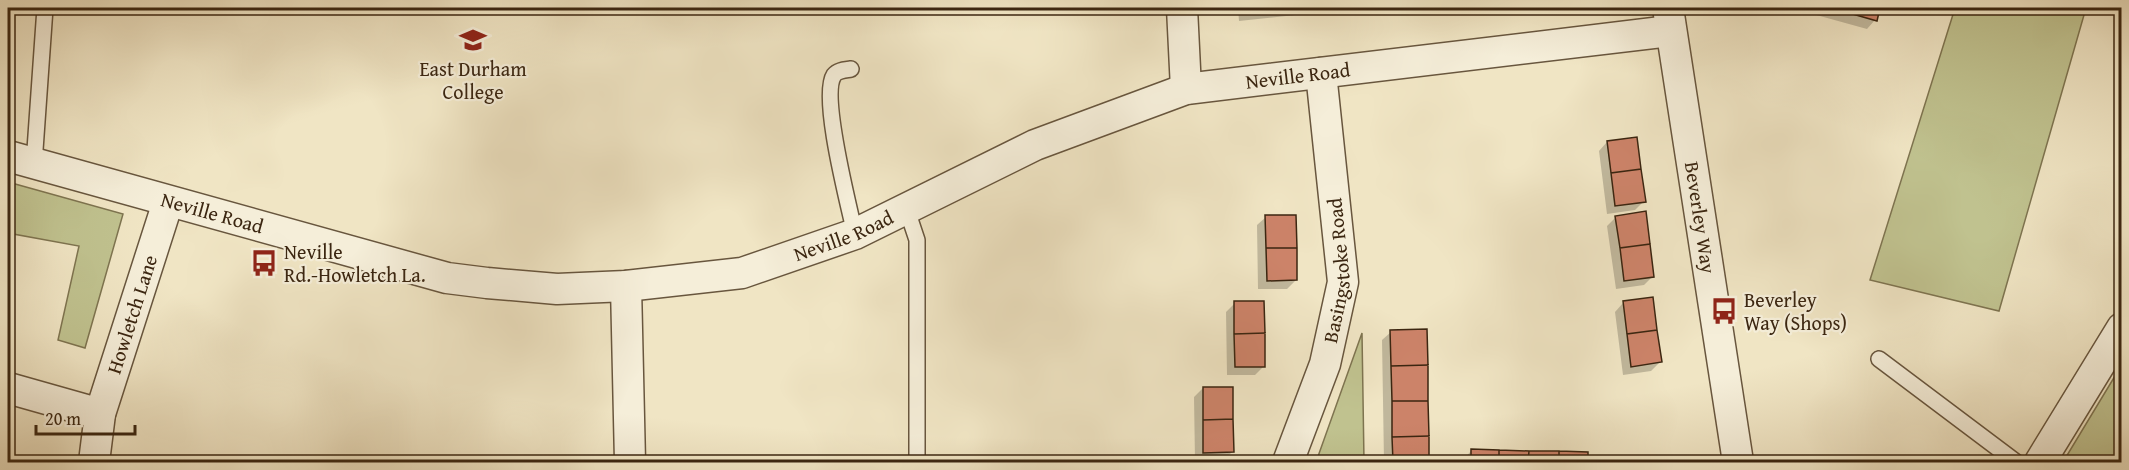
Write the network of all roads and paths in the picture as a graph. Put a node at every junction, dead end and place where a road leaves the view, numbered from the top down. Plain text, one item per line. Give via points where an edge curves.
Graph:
1 (45, 8) edge
2 (1182, 8) edge
3 (1669, 19) edge
4 (851, 69) dead end
5 (1321, 73) junction
6 (1186, 88) junction
7 (21, 160) edge
8 (168, 202) junction
9 (907, 210) junction
10 (855, 234) junction
11 (626, 286) junction
12 (2121, 328) edge
13 (1879, 359) dead end
14 (8, 388) edge
15 (100, 414) junction
16 (94, 462) edge
17 (630, 462) edge
18 (917, 462) edge
19 (1288, 462) edge
20 (1738, 462) edge
21 (2016, 462) edge
22 (2040, 462) edge

1 - 7 lane
2 - 6 street
3 - 5 street, Neville Road
3 - 20 street, Beverley Way
4 - 10 lane via 835,75 830,99
5 - 6 street, Neville Road
5 - 19 street, Basingstoke Road via 1343,282 1325,364
6 - 9 street, Neville Road via 1035,146
7 - 8 street, Neville Road
8 - 11 street, Neville Road via 447,278 557,289
8 - 15 street, Howletch Lane
9 - 10 street, Neville Road
9 - 18 lane via 917,240
10 - 11 street, Neville Road via 742,273
11 - 17 street
12 - 22 street
13 - 21 lane
14 - 15 street
15 - 16 street, Howletch Lane

